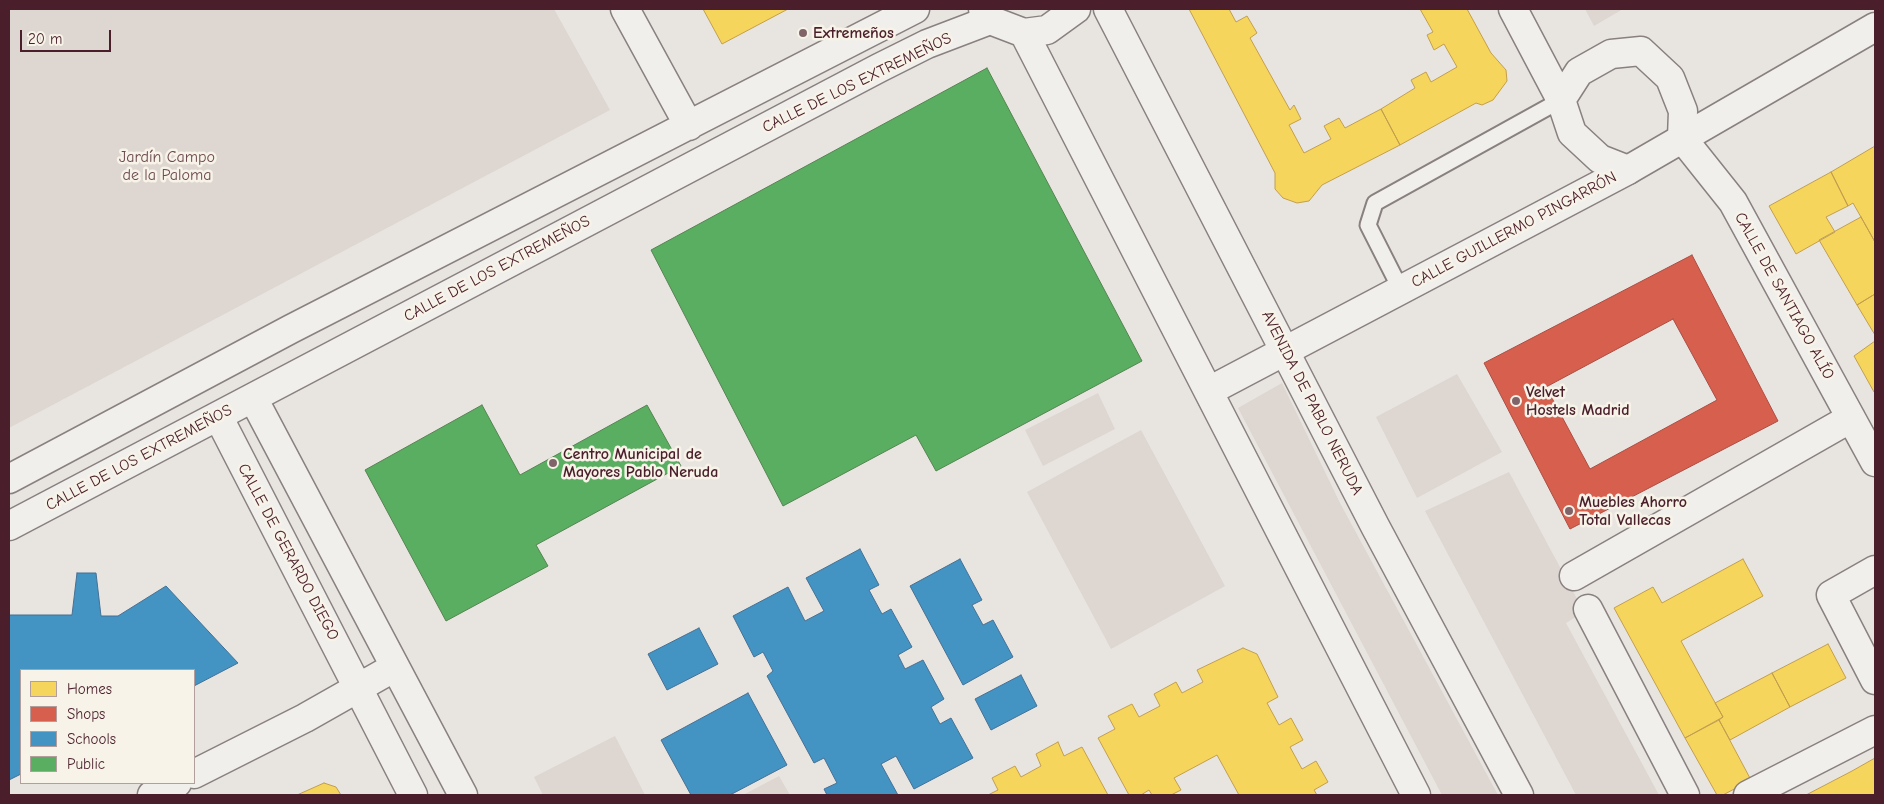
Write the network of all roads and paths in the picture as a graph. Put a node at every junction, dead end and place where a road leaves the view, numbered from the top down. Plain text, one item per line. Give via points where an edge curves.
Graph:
1 (625, 9) edge
2 (915, 9) edge
3 (1076, 9) edge
4 (1108, 9) edge
5 (1513, 9) edge
6 (987, 15) edge
7 (1875, 27) edge
8 (1024, 33) junction
9 (1561, 100) junction
10 (689, 126) junction
11 (1682, 138) junction
12 (1628, 170) junction
13 (1401, 290) junction
14 (1285, 350) junction
15 (1209, 391) junction
16 (253, 398) junction
17 (218, 416) junction
18 (1851, 418) junction
19 (1875, 462) edge
20 (9, 479) edge
21 (9, 526) edge
22 (1875, 570) edge
23 (1574, 576) dead end
24 (1588, 609) dead end
25 (395, 667) junction
26 (1875, 680) edge
27 (357, 687) junction
28 (1875, 730) edge
29 (195, 773) edge
30 (175, 784) edge
31 (152, 795) edge
32 (413, 795) edge
33 (463, 795) edge
34 (1416, 795) edge
35 (1519, 795) edge
36 (1686, 795) edge
37 (1748, 795) edge

1 - 10 street
2 - 10 street
3 - 8 street via 1047,30
4 - 14 street, AVENIDA DE PABLO NERUDA
5 - 9 street
6 - 8 street
6 - 16 street, CALLE DE LOS EXTREMEÑOS via 879,68
7 - 11 street, CALLE GUILLERMO PINGARRÓN
8 - 15 street
9 - 11 street, CALLE GUILLERMO PINGARRÓN via 1579,72 1611,54 1641,51 1670,78 1684,111
9 - 12 street, CALLE GUILLERMO PINGARRÓN via 1572,133 1600,160
9 - 13 lane, CALLE GUILLERMO PINGARRÓN via 1375,203 1368,225
10 - 20 street via 291,329
11 - 12 street, CALLE GUILLERMO PINGARRÓN
11 - 18 street, CALLE DE SANTIAGO ALÍO via 1733,202
12 - 13 street, CALLE GUILLERMO PINGARRÓN
13 - 14 street, CALLE GUILLERMO PINGARRÓN
14 - 15 street, CALLE GUILLERMO PINGARRÓN
14 - 35 street, AVENIDA DE PABLO NERUDA
15 - 34 street
16 - 17 street, CALLE DE LOS EXTREMEÑOS
16 - 25 street
17 - 21 street, CALLE DE LOS EXTREMEÑOS
17 - 27 street, CALLE DE GERARDO DIEGO
18 - 19 street, CALLE DE SANTIAGO ALÍO
18 - 23 street
22 - 26 street via 1831,595
24 - 36 street
25 - 27 street
25 - 33 street
27 - 29 street via 305,718
27 - 32 street, CALLE DE GERARDO DIEGO
28 - 37 street
30 - 31 street

